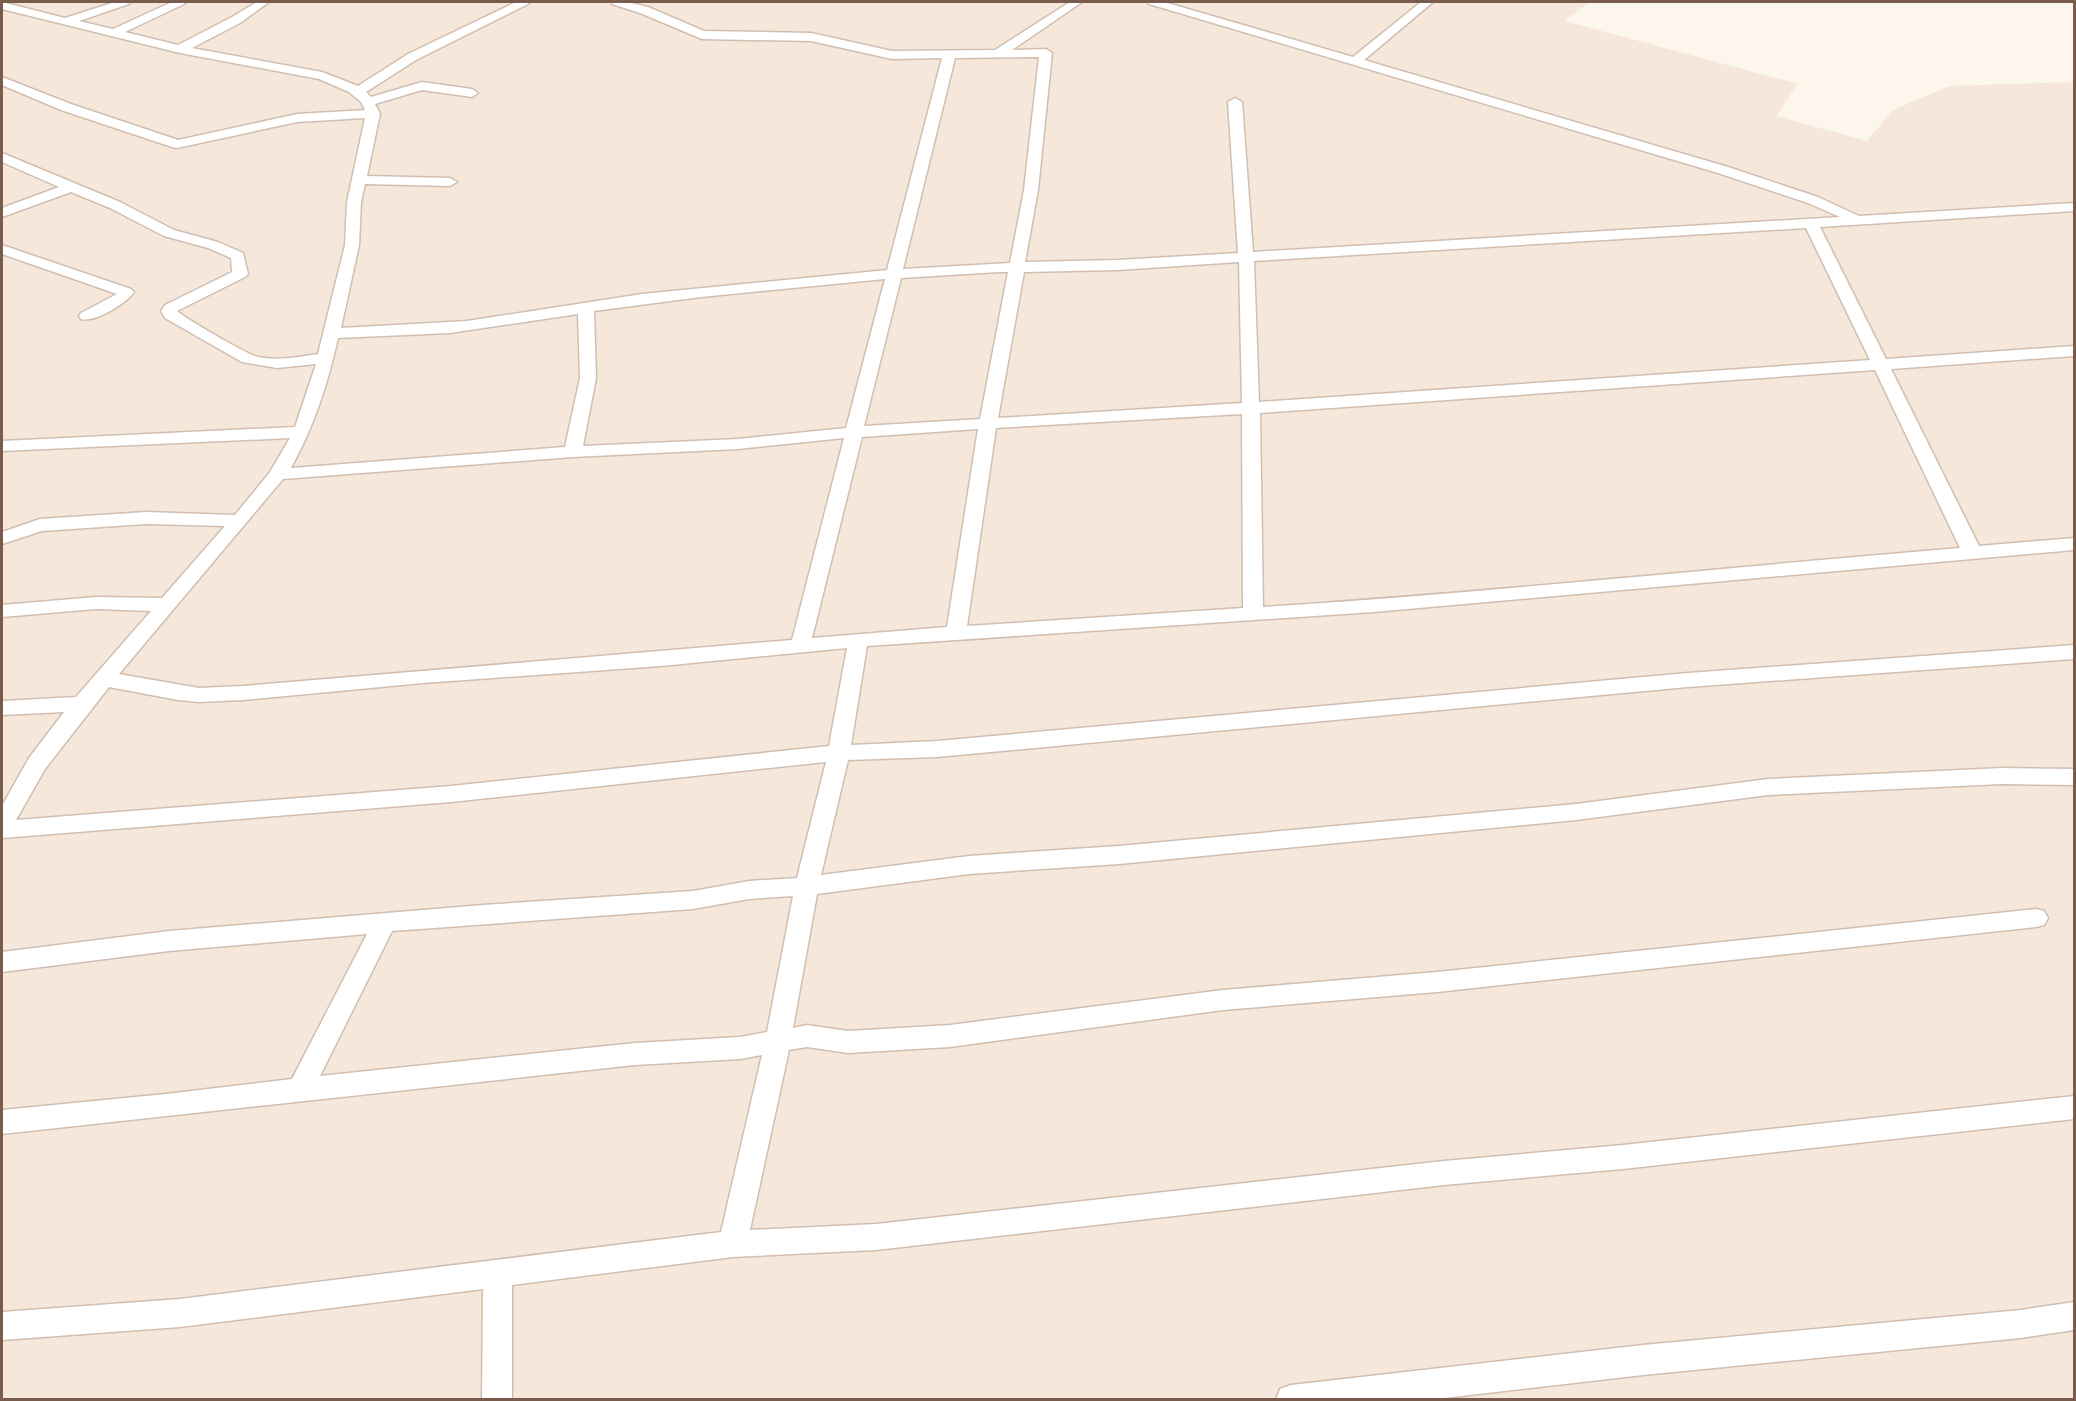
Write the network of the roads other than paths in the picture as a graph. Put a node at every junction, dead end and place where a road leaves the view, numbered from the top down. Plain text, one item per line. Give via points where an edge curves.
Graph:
1 (42, 2) edge
2 (125, 2) edge
3 (180, 2) edge
4 (264, 2) edge
5 (524, 2) edge
6 (616, 2) edge
7 (1077, 2) edge
8 (1153, 2) edge
9 (1428, 2) edge
10 (2, 6) edge
11 (19, 10) junction
12 (2, 16) edge
13 (67, 21) junction
14 (114, 33) junction
15 (180, 49) junction
16 (997, 54) junction
17 (949, 56) junction
18 (1354, 62) junction
19 (2, 81) edge
20 (472, 93) dead end
21 (367, 102) junction
22 (1235, 102) dead end
23 (2, 157) edge
24 (360, 180) junction
25 (450, 183) dead end
26 (71, 187) junction
27 (2074, 207) edge
28 (2, 213) edge
29 (1859, 220) junction
30 (1811, 223) junction
31 (2, 249) edge
32 (1246, 258) junction
33 (1018, 266) junction
34 (893, 276) junction
35 (586, 307) junction
36 (87, 316) dead end
37 (331, 333) junction
38 (2074, 351) edge
39 (325, 358) junction
40 (1881, 365) junction
41 (1251, 408) junction
42 (988, 423) junction
43 (302, 432) junction
44 (854, 432) junction
45 (2, 446) edge
46 (573, 452) junction
47 (278, 474) junction
48 (240, 521) junction
49 (2, 538) edge
50 (2074, 544) edge
51 (1973, 554) junction
52 (167, 605) junction
53 (2, 611) edge
54 (1253, 614) junction
55 (956, 633) junction
56 (858, 640) junction
57 (800, 646) junction
58 (2074, 652) edge
59 (106, 679) junction
60 (82, 704) junction
61 (2, 708) edge
62 (839, 753) junction
63 (2074, 777) edge
64 (3, 822) edge
65 (807, 886) junction
66 (2036, 918) dead end
67 (384, 923) junction
68 (2, 962) edge
69 (778, 1041) junction
70 (300, 1089) junction
71 (2074, 1108) edge
72 (2, 1122) edge
73 (733, 1244) junction
74 (498, 1274) junction
75 (2074, 1316) edge
76 (2, 1326) edge
77 (497, 1400) edge
78 (1291, 1400) edge

1 - 11 street
2 - 13 street
3 - 14 street
4 - 15 street
5 - 21 street via 412,57
6 - 17 street via 702,35 811,37 892,55
7 - 16 street
8 - 18 street
9 - 18 street
10 - 11 street
11 - 12 street
11 - 13 street
13 - 14 street
14 - 15 street
15 - 21 street via 322,76 345,83
16 - 17 street
16 - 33 street via 1046,53
17 - 34 street
18 - 29 street via 1723,170
19 - 21 street via 177,144
20 - 21 street via 422,86
21 - 24 street
22 - 32 street
23 - 26 street
24 - 25 street
24 - 37 street via 354,202 352,244
26 - 28 street
26 - 39 street via 169,234 238,256 240,274 171,308 171,315 261,363
27 - 29 street
29 - 30 street
30 - 32 street
30 - 40 street
31 - 36 street via 126,292
32 - 33 street
32 - 41 street
33 - 34 street
33 - 42 street
34 - 35 street
34 - 44 street
35 - 37 street via 467,326
35 - 46 street via 588,378
37 - 39 street
38 - 40 street
39 - 43 street
40 - 41 street
40 - 51 street
41 - 42 street
41 - 54 street
42 - 44 street
42 - 55 street
43 - 45 street
43 - 47 street
44 - 46 street via 738,444
44 - 57 street
46 - 47 street
47 - 48 street
48 - 49 street via 146,518 40,525
48 - 52 street
50 - 51 street
51 - 54 street
52 - 53 street via 96,603
52 - 59 street
54 - 55 street
55 - 56 street
56 - 57 street
56 - 62 street
57 - 59 street via 220,695 178,693
58 - 62 street via 1688,680 937,749
59 - 60 street
60 - 61 street
60 - 64 street via 37,764
62 - 64 street via 451,794
62 - 65 street
63 - 65 street via 2002,776 1768,787 1576,812 1119,855 969,865
65 - 67 street via 749,890 693,900
65 - 69 street
66 - 69 street via 1437,982 1223,1000 950,1036 848,1042 807,1036
67 - 68 street via 169,941
67 - 70 street
69 - 70 street via 740,1048 635,1054
69 - 73 street
70 - 72 street
71 - 73 street via 876,1237
73 - 74 street
74 - 76 street via 180,1313
74 - 77 street
75 - 78 street

